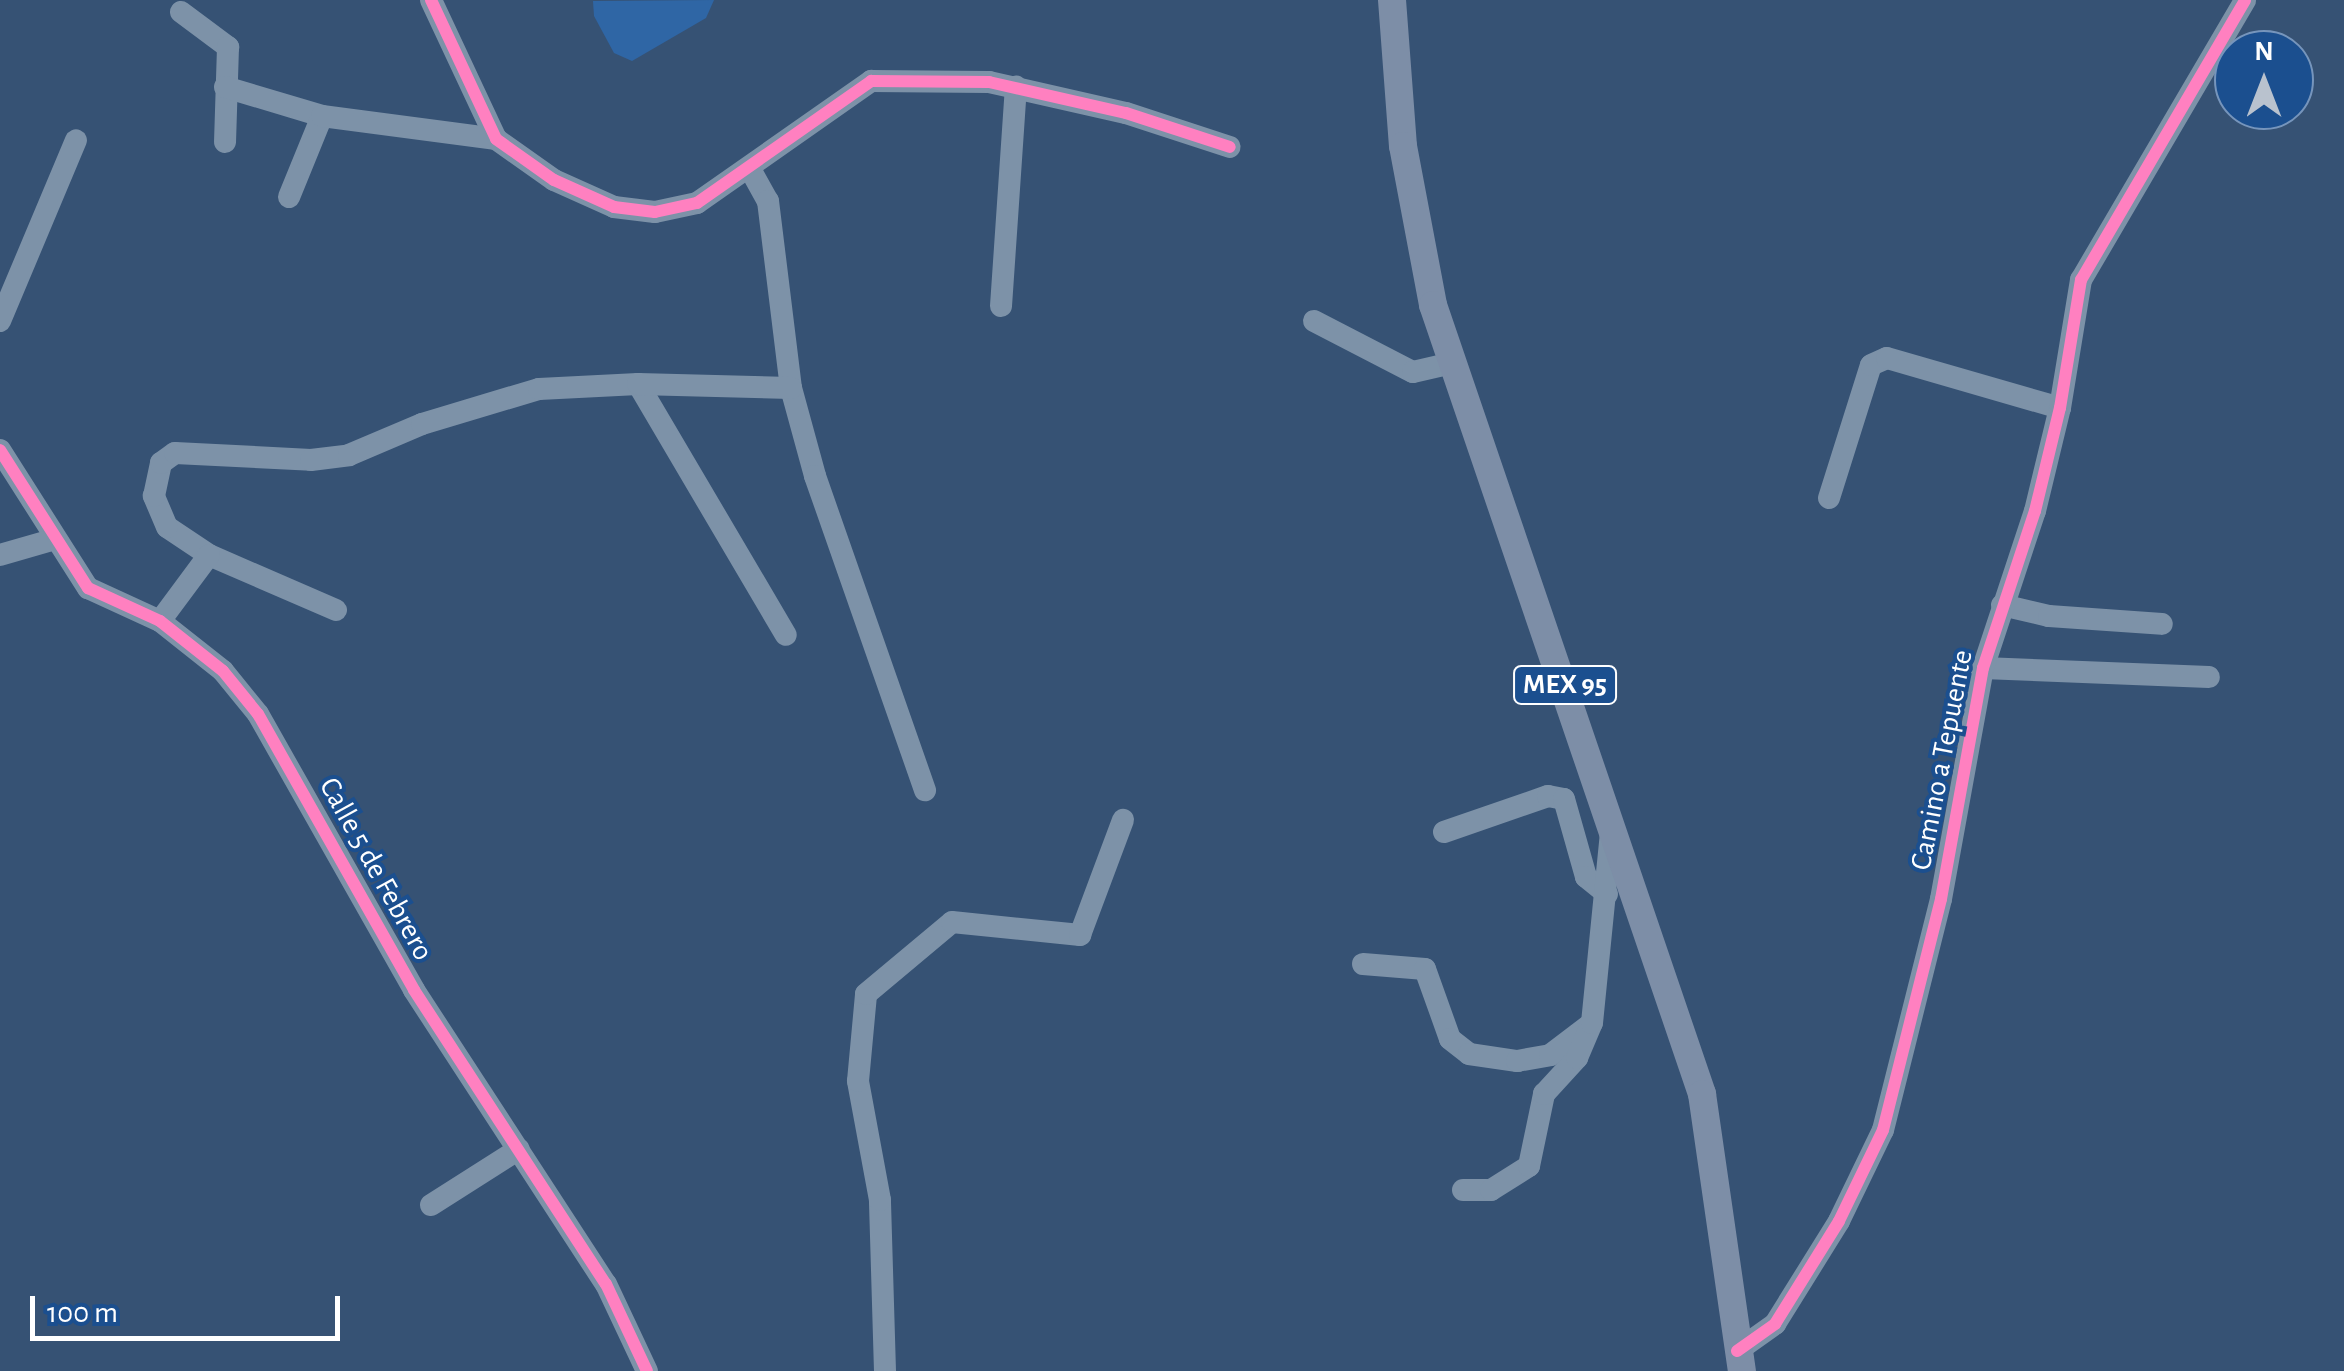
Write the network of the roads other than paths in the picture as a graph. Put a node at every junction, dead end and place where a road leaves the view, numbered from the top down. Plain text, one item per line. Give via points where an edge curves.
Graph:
1 (431, 0) edge
2 (1392, 0) edge
3 (2244, 0) edge
4 (182, 12) dead end
5 (225, 87) junction
6 (1016, 87) junction
7 (322, 116) junction
8 (496, 139) junction
9 (76, 140) dead end
10 (225, 142) dead end
11 (1230, 146) dead end
12 (750, 169) junction
13 (289, 197) dead end
14 (1001, 306) dead end
15 (0, 321) edge
16 (1314, 321) dead end
17 (1450, 364) junction
18 (638, 384) junction
19 (791, 388) junction
20 (2060, 408) junction
21 (0, 450) edge
22 (1829, 498) dead end
23 (52, 540) junction
24 (0, 554) edge
25 (209, 556) junction
26 (2002, 605) junction
27 (336, 610) dead end
28 (160, 621) junction
29 (2162, 624) dead end
30 (786, 635) dead end
31 (1983, 668) junction
32 (2208, 677) dead end
33 (924, 790) dead end
34 (1612, 814) junction
35 (1123, 820) dead end
36 (1444, 832) dead end
37 (1607, 894) junction
38 (1363, 964) dead end
39 (1592, 1022) junction
40 (519, 1149) junction
41 (1463, 1190) dead end
42 (431, 1205) dead end
43 (1739, 1361) edge
44 (647, 1371) edge
45 (886, 1371) edge

1 - 8 street
2 - 17 main road, MEX 95 via 1414,220
3 - 20 street, Camino a Tepuente via 2081,280
4 - 5 street via 225,40
5 - 7 street
5 - 10 street
6 - 11 street
6 - 12 street via 920,78 870,81 845,93
6 - 14 street
7 - 8 street
7 - 13 street
8 - 12 street via 554,180 614,207 655,212 697,203
9 - 15 street
12 - 19 street via 768,201
16 - 17 street via 1413,372
17 - 34 main road, MEX 95
18 - 19 street
18 - 25 street via 539,389 422,424 348,455 311,460 175,453 161,463 154,496 168,528
18 - 30 street
19 - 33 street
20 - 22 street via 1887,358 1870,365
20 - 26 street, Camino a Tepuente via 2035,511
21 - 23 street, Calle 5 de Febrero
23 - 24 street
23 - 28 street, Calle 5 de Febrero via 88,588
25 - 27 street
25 - 28 street
26 - 29 street via 2049,616
26 - 31 street, Camino a Tepuente
28 - 40 street, Calle 5 de Febrero via 223,672 258,714 414,990
31 - 32 street
31 - 43 street, Camino a Tepuente via 1941,899 1883,1130 1839,1221 1775,1324
34 - 37 street
34 - 43 main road, MEX 95 via 1702,1094
35 - 45 street via 1080,935 952,922 866,994 858,1082 880,1200
36 - 37 street via 1548,796 1564,799 1586,877
37 - 39 street
38 - 39 street via 1425,969 1450,1039 1470,1054 1516,1061 1550,1056
39 - 41 street via 1577,1058 1544,1094 1529,1166 1491,1190
40 - 42 street
40 - 44 street, Calle 5 de Febrero via 606,1284

